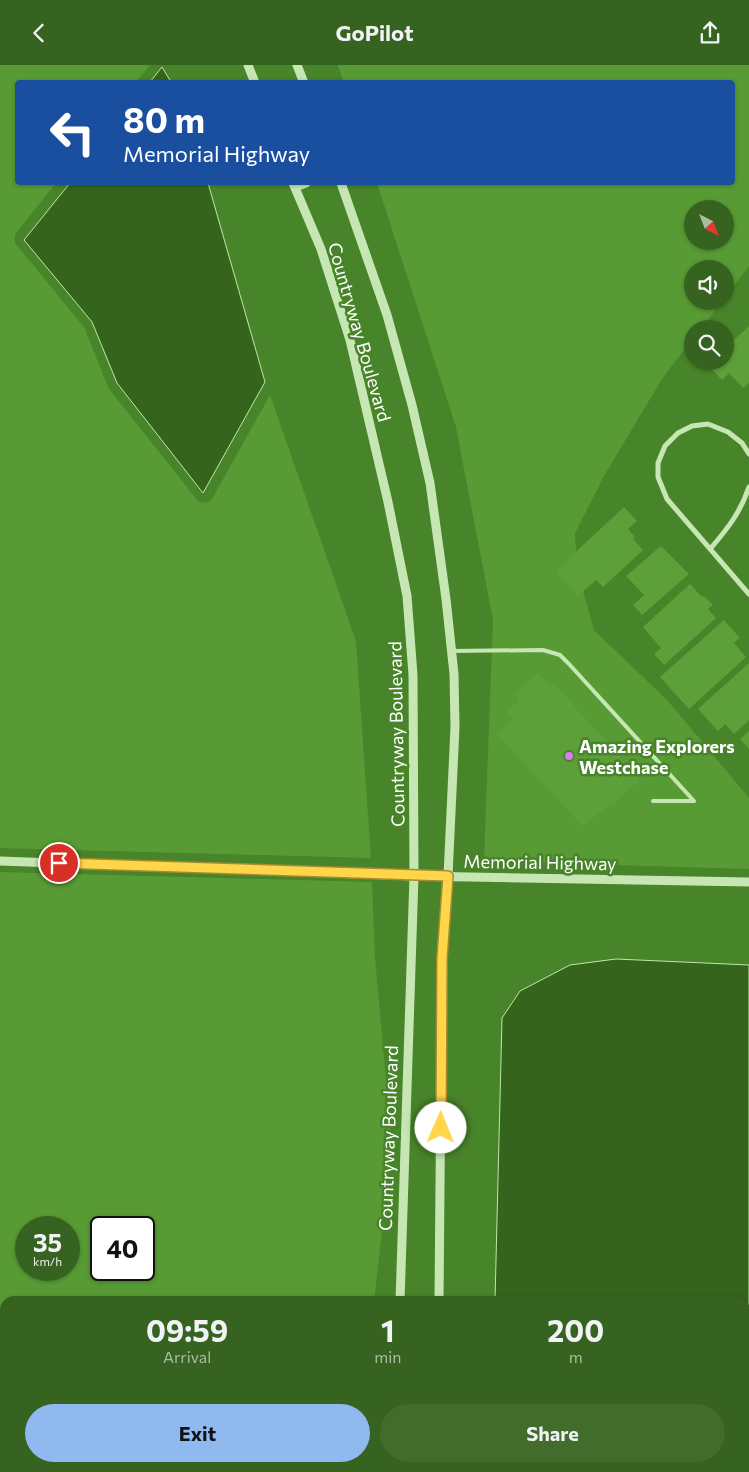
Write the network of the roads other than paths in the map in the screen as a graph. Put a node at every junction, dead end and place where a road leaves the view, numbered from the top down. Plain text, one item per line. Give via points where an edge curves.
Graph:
1 (248, 65) edge
2 (297, 65) edge
3 (254, 80) edge
4 (303, 80) edge
5 (294, 185) edge
6 (342, 185) edge
7 (749, 454) edge
8 (749, 487) edge
9 (711, 548) junction
10 (749, 594) edge
11 (452, 651) junction
12 (653, 801) dead end
13 (0, 861) edge
14 (414, 876) junction
15 (448, 876) junction
16 (749, 882) edge
17 (400, 1296) edge
18 (439, 1296) edge

1 - 3 street
2 - 4 street
5 - 14 street, Countryway Boulevard via 321,249 350,340 407,596 414,675
6 - 11 street, Countryway Boulevard via 387,315 412,405 430,483
7 - 9 street via 742,443 728,432 708,423 678,433 665,446 658,463 658,477 667,499
8 - 9 street via 740,509
9 - 10 street
11 - 12 lane via 543,650 560,655 694,801
11 - 15 street, Countryway Boulevard via 455,727
13 - 14 street, Memorial Highway
14 - 15 street, Memorial Highway
14 - 17 street, Countryway Boulevard
15 - 16 street, Memorial Highway
15 - 18 street, Countryway Boulevard via 442,958

